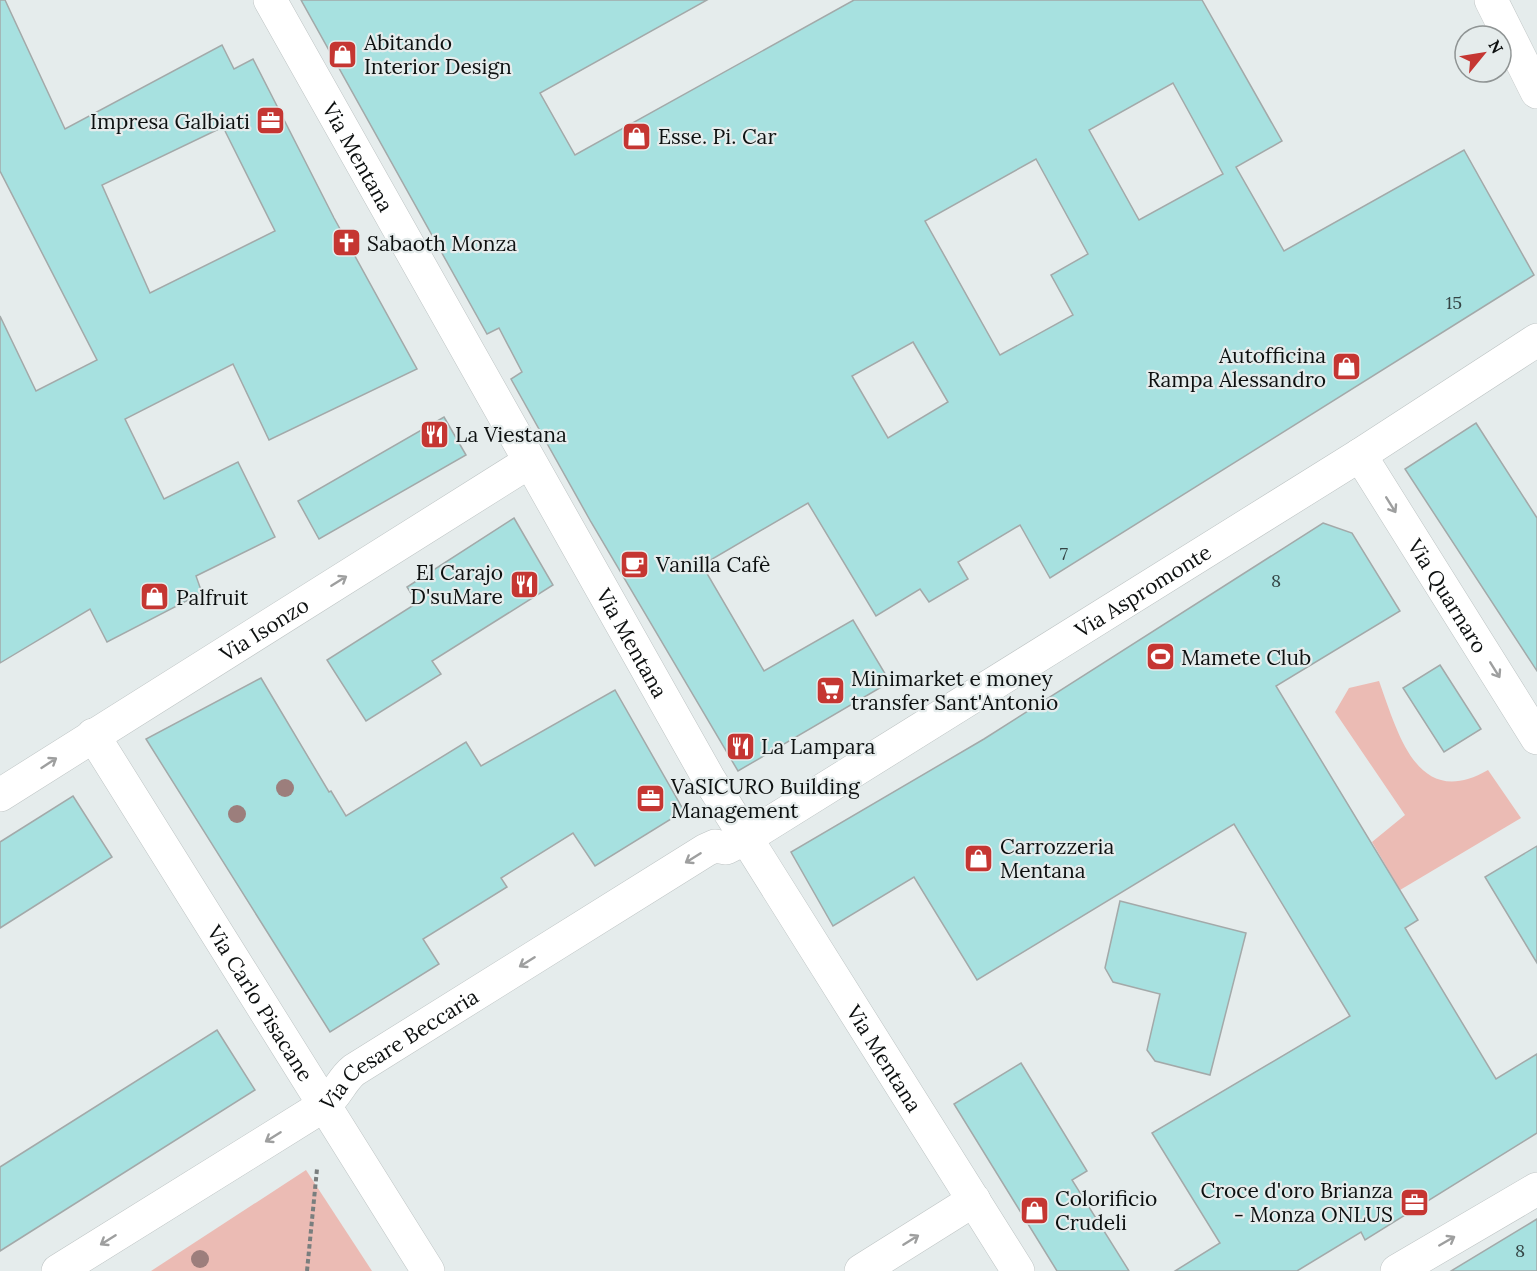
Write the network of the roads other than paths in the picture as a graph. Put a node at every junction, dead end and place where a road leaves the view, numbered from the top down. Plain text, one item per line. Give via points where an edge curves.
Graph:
1 (270, 0) edge
2 (1491, 0) edge
3 (1537, 92) edge
4 (1537, 340) edge
5 (1360, 455) junction
6 (529, 462) junction
7 (93, 735) junction
8 (1537, 738) edge
9 (0, 795) edge
10 (746, 838) junction
11 (323, 1106) junction
12 (1537, 1189) edge
13 (974, 1200) junction
14 (58, 1271) edge
15 (428, 1271) edge
16 (861, 1271) edge
17 (1018, 1271) edge
18 (1397, 1271) edge

1 - 6 street, Via Mentana
2 - 3 street
4 - 5 street, Via Aspromonte
5 -> 8 street, Via Quarnaro
5 - 10 street, Via Aspromonte
7 -> 6 street, Via Isonzo
6 - 10 street, Via Mentana
9 -> 7 street, Via Isonzo
7 - 11 street, Via Carlo Pisacane
10 -> 11 street, Via Cesare Beccaria via 726,848 715,846 706,850 354,1070
10 - 13 street, Via Mentana
11 -> 14 street, Via Cesare Beccaria
11 - 15 street, Via Carlo Pisacane
18 -> 12 street
16 -> 13 street
13 - 17 street, Via Mentana

